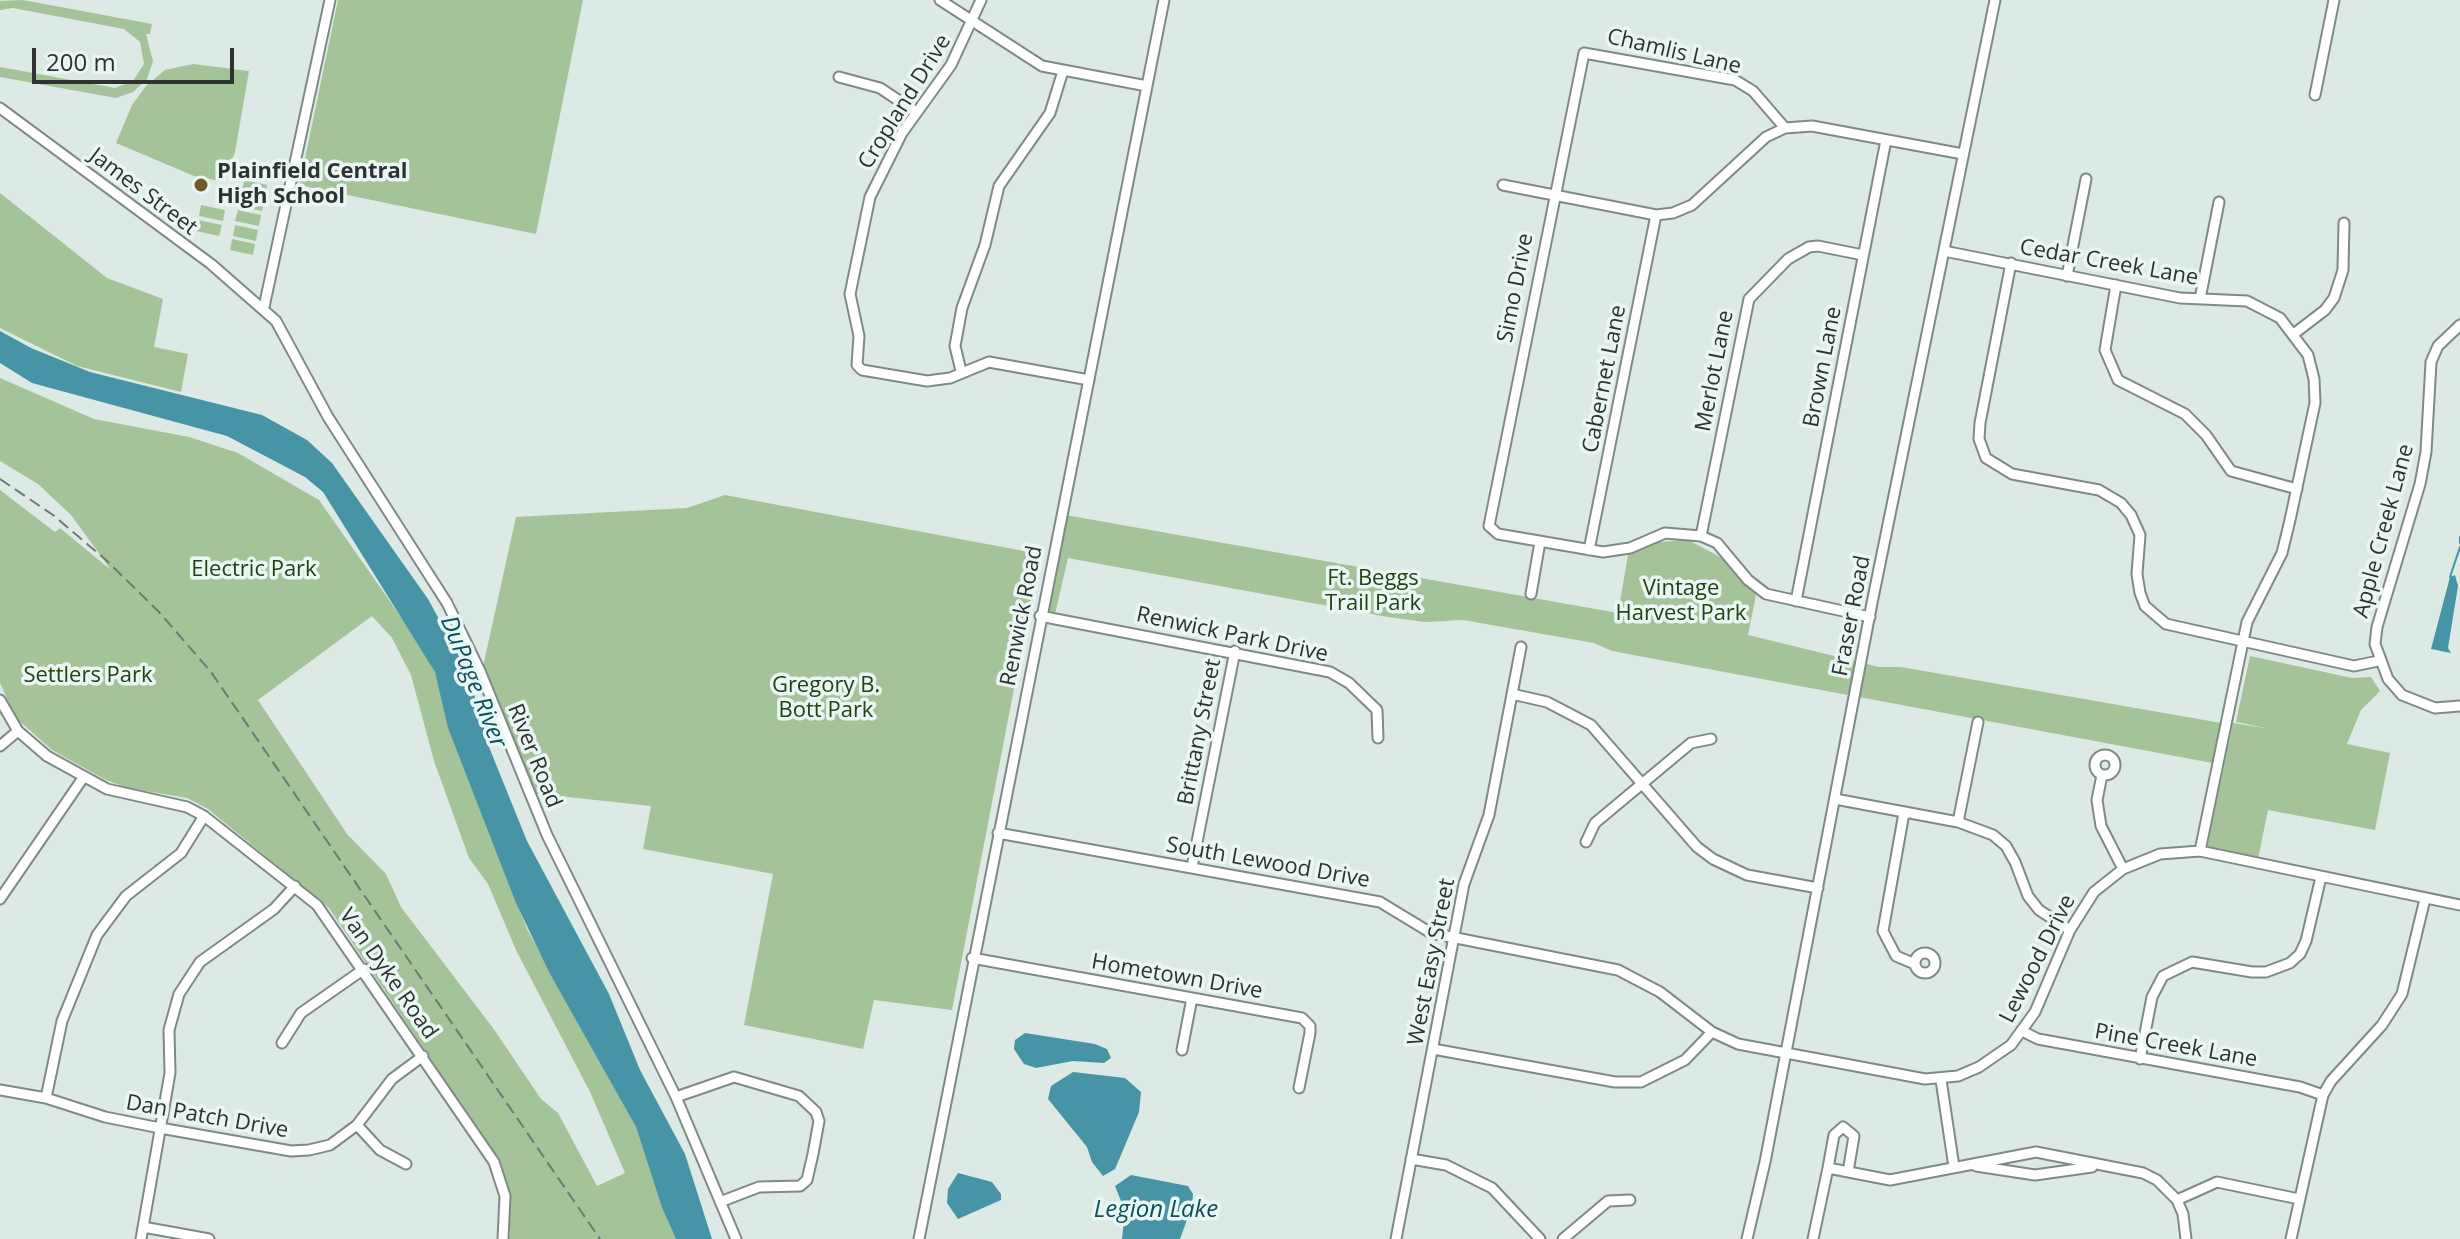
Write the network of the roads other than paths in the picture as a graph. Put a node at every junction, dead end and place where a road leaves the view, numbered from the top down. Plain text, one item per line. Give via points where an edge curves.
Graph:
1 (330, 0) edge
2 (940, 0) edge
3 (981, 0) edge
4 (1164, 0) edge
5 (1995, 0) edge
6 (2334, 0) edge
7 (974, 23) junction
8 (1584, 53) joint
9 (1063, 71) junction
10 (839, 77) dead end
11 (1147, 86) junction
12 (2315, 95) dead end
13 (0, 108) edge
14 (916, 112) junction
15 (1785, 128) junction
16 (1886, 140) junction
17 (1963, 154) junction
18 (2086, 179) dead end
19 (1503, 185) dead end
20 (1553, 195) junction
21 (2219, 202) dead end
22 (1656, 215) junction
23 (2344, 223) dead end
24 (1944, 251) junction
25 (1863, 255) junction
26 (2011, 263) junction
27 (2067, 276) junction
28 (2116, 285) junction
29 (2200, 299) junction
30 (264, 307) junction
31 (2460, 325) edge
32 (2295, 333) junction
33 (961, 371) junction
34 (1089, 380) junction
35 (2297, 489) junction
36 (1701, 536) junction
37 (1540, 542) junction
38 (1589, 550) junction
39 (1531, 594) dead end
40 (1796, 601) junction
41 (1040, 616) junction
42 (1870, 617) junction
43 (2242, 643) junction
44 (1521, 647) dead end
45 (1235, 651) junction
46 (2378, 661) junction
47 (1512, 694) junction
48 (0, 700) edge
49 (2460, 706) edge
50 (1978, 722) dead end
51 (18, 731) junction
52 (1378, 738) dead end
53 (1711, 739) dead end
54 (0, 746) edge
55 (2102, 775) dead end
56 (83, 778) junction
57 (1643, 783) junction
58 (1835, 799) junction
59 (1904, 813) junction
60 (204, 816) junction
61 (1958, 822) junction
62 (998, 833) junction
63 (1586, 842) dead end
64 (2200, 851) junction
65 (1192, 867) junction
66 (2123, 869) junction
67 (2321, 877) junction
68 (295, 886) junction
69 (1818, 888) junction
70 (0, 899) edge
71 (2425, 899) junction
72 (2460, 905) edge
73 (2070, 930) junction
74 (1454, 938) junction
75 (972, 958) junction
76 (1915, 964) dead end
77 (364, 969) junction
78 (1192, 998) junction
79 (1712, 1032) junction
80 (2024, 1032) junction
81 (282, 1043) dead end
82 (1433, 1049) junction
83 (1182, 1050) dead end
84 (1786, 1054) junction
85 (423, 1056) junction
86 (2140, 1059) junction
87 (1941, 1080) junction
88 (1299, 1088) dead end
89 (0, 1090) edge
90 (2323, 1095) junction
91 (676, 1097) junction
92 (46, 1098) junction
93 (357, 1125) junction
94 (160, 1128) junction
95 (1411, 1159) junction
96 (406, 1164) dead end
97 (1973, 1165) junction
98 (2101, 1166) junction
99 (1954, 1167) junction
100 (1828, 1168) junction
101 (1848, 1172) junction
102 (2299, 1199) junction
103 (1630, 1200) dead end
104 (2177, 1200) junction
105 (720, 1202) junction
106 (143, 1227) junction
107 (141, 1239) edge
108 (209, 1239) edge
109 (503, 1239) edge
110 (736, 1239) edge
111 (919, 1239) edge
112 (1396, 1239) edge
113 (1540, 1239) edge
114 (1563, 1239) edge
115 (1747, 1239) edge
116 (1813, 1239) edge
117 (2186, 1239) edge
118 (2291, 1239) edge

1 - 30 street
2 - 7 street
3 - 7 street, Cropland Drive
4 - 11 street, Renwick Road
5 - 17 street, Fraser Road
6 - 12 street
7 - 9 street via 1026,57
7 - 14 street, Cropland Drive
8 - 15 street, Chamlis Lane via 1735,80 1753,91
8 - 20 street, Simo Drive
9 - 11 street
9 - 33 street via 1050,113 999,186 962,308 955,346
10 - 14 street via 880,88
11 - 34 street, Renwick Road
13 - 30 street, James Street
14 - 33 street, Cropland Drive via 880,173 864,220 850,294 859,336 857,365 927,381
15 - 16 street via 1812,126
15 - 22 street via 1766,137 1692,205
16 - 17 street
16 - 25 street, Brown Lane
17 - 24 street, Fraser Road
18 - 27 street
19 - 20 street
20 - 22 street
20 - 37 street, Simo Drive via 1488,522 1490,531
21 - 29 street
22 - 38 street, Cabernet Lane
23 - 32 street via 2343,270 2334,298
24 - 26 street, Cedar Creek Lane
24 - 42 street, Fraser Road
25 - 36 street, Merlot Lane via 1809,247 1788,259 1749,299
25 - 40 street, Brown Lane
26 - 27 street, Cedar Creek Lane
26 - 43 street via 1980,423 1986,458 2012,474 2115,497 2138,529 2137,574 2145,606 2171,627
27 - 28 street, Cedar Creek Lane
28 - 29 street, Cedar Creek Lane
28 - 35 street via 2105,350 2118,380 2185,414 2231,471
29 - 32 street, Cedar Creek Lane via 2226,297 2257,304
30 - 91 street, River Road via 447,603 547,835
31 - 46 street, Apple Creek Lane via 2438,346 2431,362 2426,452 2377,627
32 - 35 street, Cedar Creek Lane via 2311,363 2315,387
33 - 34 street via 989,362
34 - 41 street, Renwick Road
35 - 43 street, Cedar Creek Lane via 2282,553 2250,612
36 - 38 street via 1665,533 1618,552
36 - 40 street via 1717,543 1759,590
37 - 38 street
37 - 39 street
40 - 42 street
41 - 45 street, Renwick Park Drive
41 - 62 street, Renwick Road
42 - 58 street, Fraser Road
43 - 46 street via 2354,666
43 - 64 street, Cedar Creek Lane
44 - 47 street, West Easy Street
45 - 52 street, Renwick Park Drive via 1310,665 1349,683 1377,710
45 - 65 street, Brittany Street
46 - 49 street via 2402,695 2435,708
47 - 57 street via 1547,702 1591,725
47 - 74 street, West Easy Street via 1489,815 1464,884
48 - 51 street, Van Dyke Road
50 - 61 street
51 - 54 street
51 - 56 street, Van Dyke Road
53 - 57 street via 1691,743
55 - 66 street via 2097,800 2101,826
56 - 60 street, Van Dyke Road
56 - 70 street
57 - 63 street via 1595,823
57 - 69 street via 1713,859 1747,875
58 - 59 street
58 - 69 street, Fraser Road
59 - 61 street
59 - 76 street via 1883,931 1896,956
60 - 68 street, Van Dyke Road
60 - 92 street via 181,853 126,896 97,935 62,1021
61 - 73 street via 1993,835 2006,846 2028,896
62 - 65 street, South Lewood Drive
62 - 75 street, Renwick Road
64 - 66 street, Lewood Drive via 2160,854
64 - 67 street, Lewood Drive
65 - 74 street, South Lewood Drive via 1380,902 1431,933
66 - 73 street, Lewood Drive via 2094,892
67 - 71 street, Lewood Drive
67 - 86 street via 2306,941 2290,963 2252,972 2192,962 2163,976 2152,997
68 - 77 street, Van Dyke Road via 333,923
68 - 94 street via 274,909 212,951 189,976 172,1013 170,1073
69 - 84 street, Fraser Road
71 - 72 street, Lewood Drive
71 - 90 street via 2402,994
73 - 80 street, Lewood Drive
74 - 79 street, South Lewood Drive via 1618,970 1660,992
74 - 82 street, West Easy Street
75 - 78 street, Hometown Drive
75 - 111 street, Renwick Road
77 - 81 street via 301,1013
77 - 85 street, Van Dyke Road
78 - 83 street
78 - 88 street, Hometown Drive via 1307,1022 1310,1033
79 - 82 street via 1685,1060 1641,1082 1615,1082
79 - 84 street, South Lewood Drive via 1738,1044
80 - 86 street, Pine Creek Lane
80 - 87 street, Lewood Drive via 1979,1067
82 - 95 street, West Easy Street
84 - 87 street, Lewood Drive
84 - 115 street, Fraser Road
85 - 93 street, Dan Patch Drive via 392,1079
85 - 109 street, Van Dyke Road via 494,1162 505,1196
86 - 90 street, Pine Creek Lane
87 - 99 street
89 - 92 street, Dan Patch Drive
90 - 102 street
91 - 105 street, River Road
91 - 105 street via 734,1077 799,1096 816,1112 819,1121 807,1180 800,1186 759,1187
92 - 94 street, Dan Patch Drive
93 - 94 street, Dan Patch Drive via 330,1145 291,1151
93 - 96 street via 380,1150
94 - 106 street
95 - 112 street, West Easy Street
95 - 113 street via 1446,1165 1492,1188
97 - 98 street via 2035,1175
97 - 98 street via 2036,1152
97 - 99 street
98 - 104 street via 2143,1173
99 - 101 street via 1890,1180
100 - 101 street
100 - 101 street via 1834,1135 1843,1127 1854,1136
100 - 116 street
102 - 104 street via 2217,1182
102 - 118 street
103 - 114 street via 1608,1201
104 - 117 street
105 - 110 street, River Road
106 - 107 street
106 - 108 street

